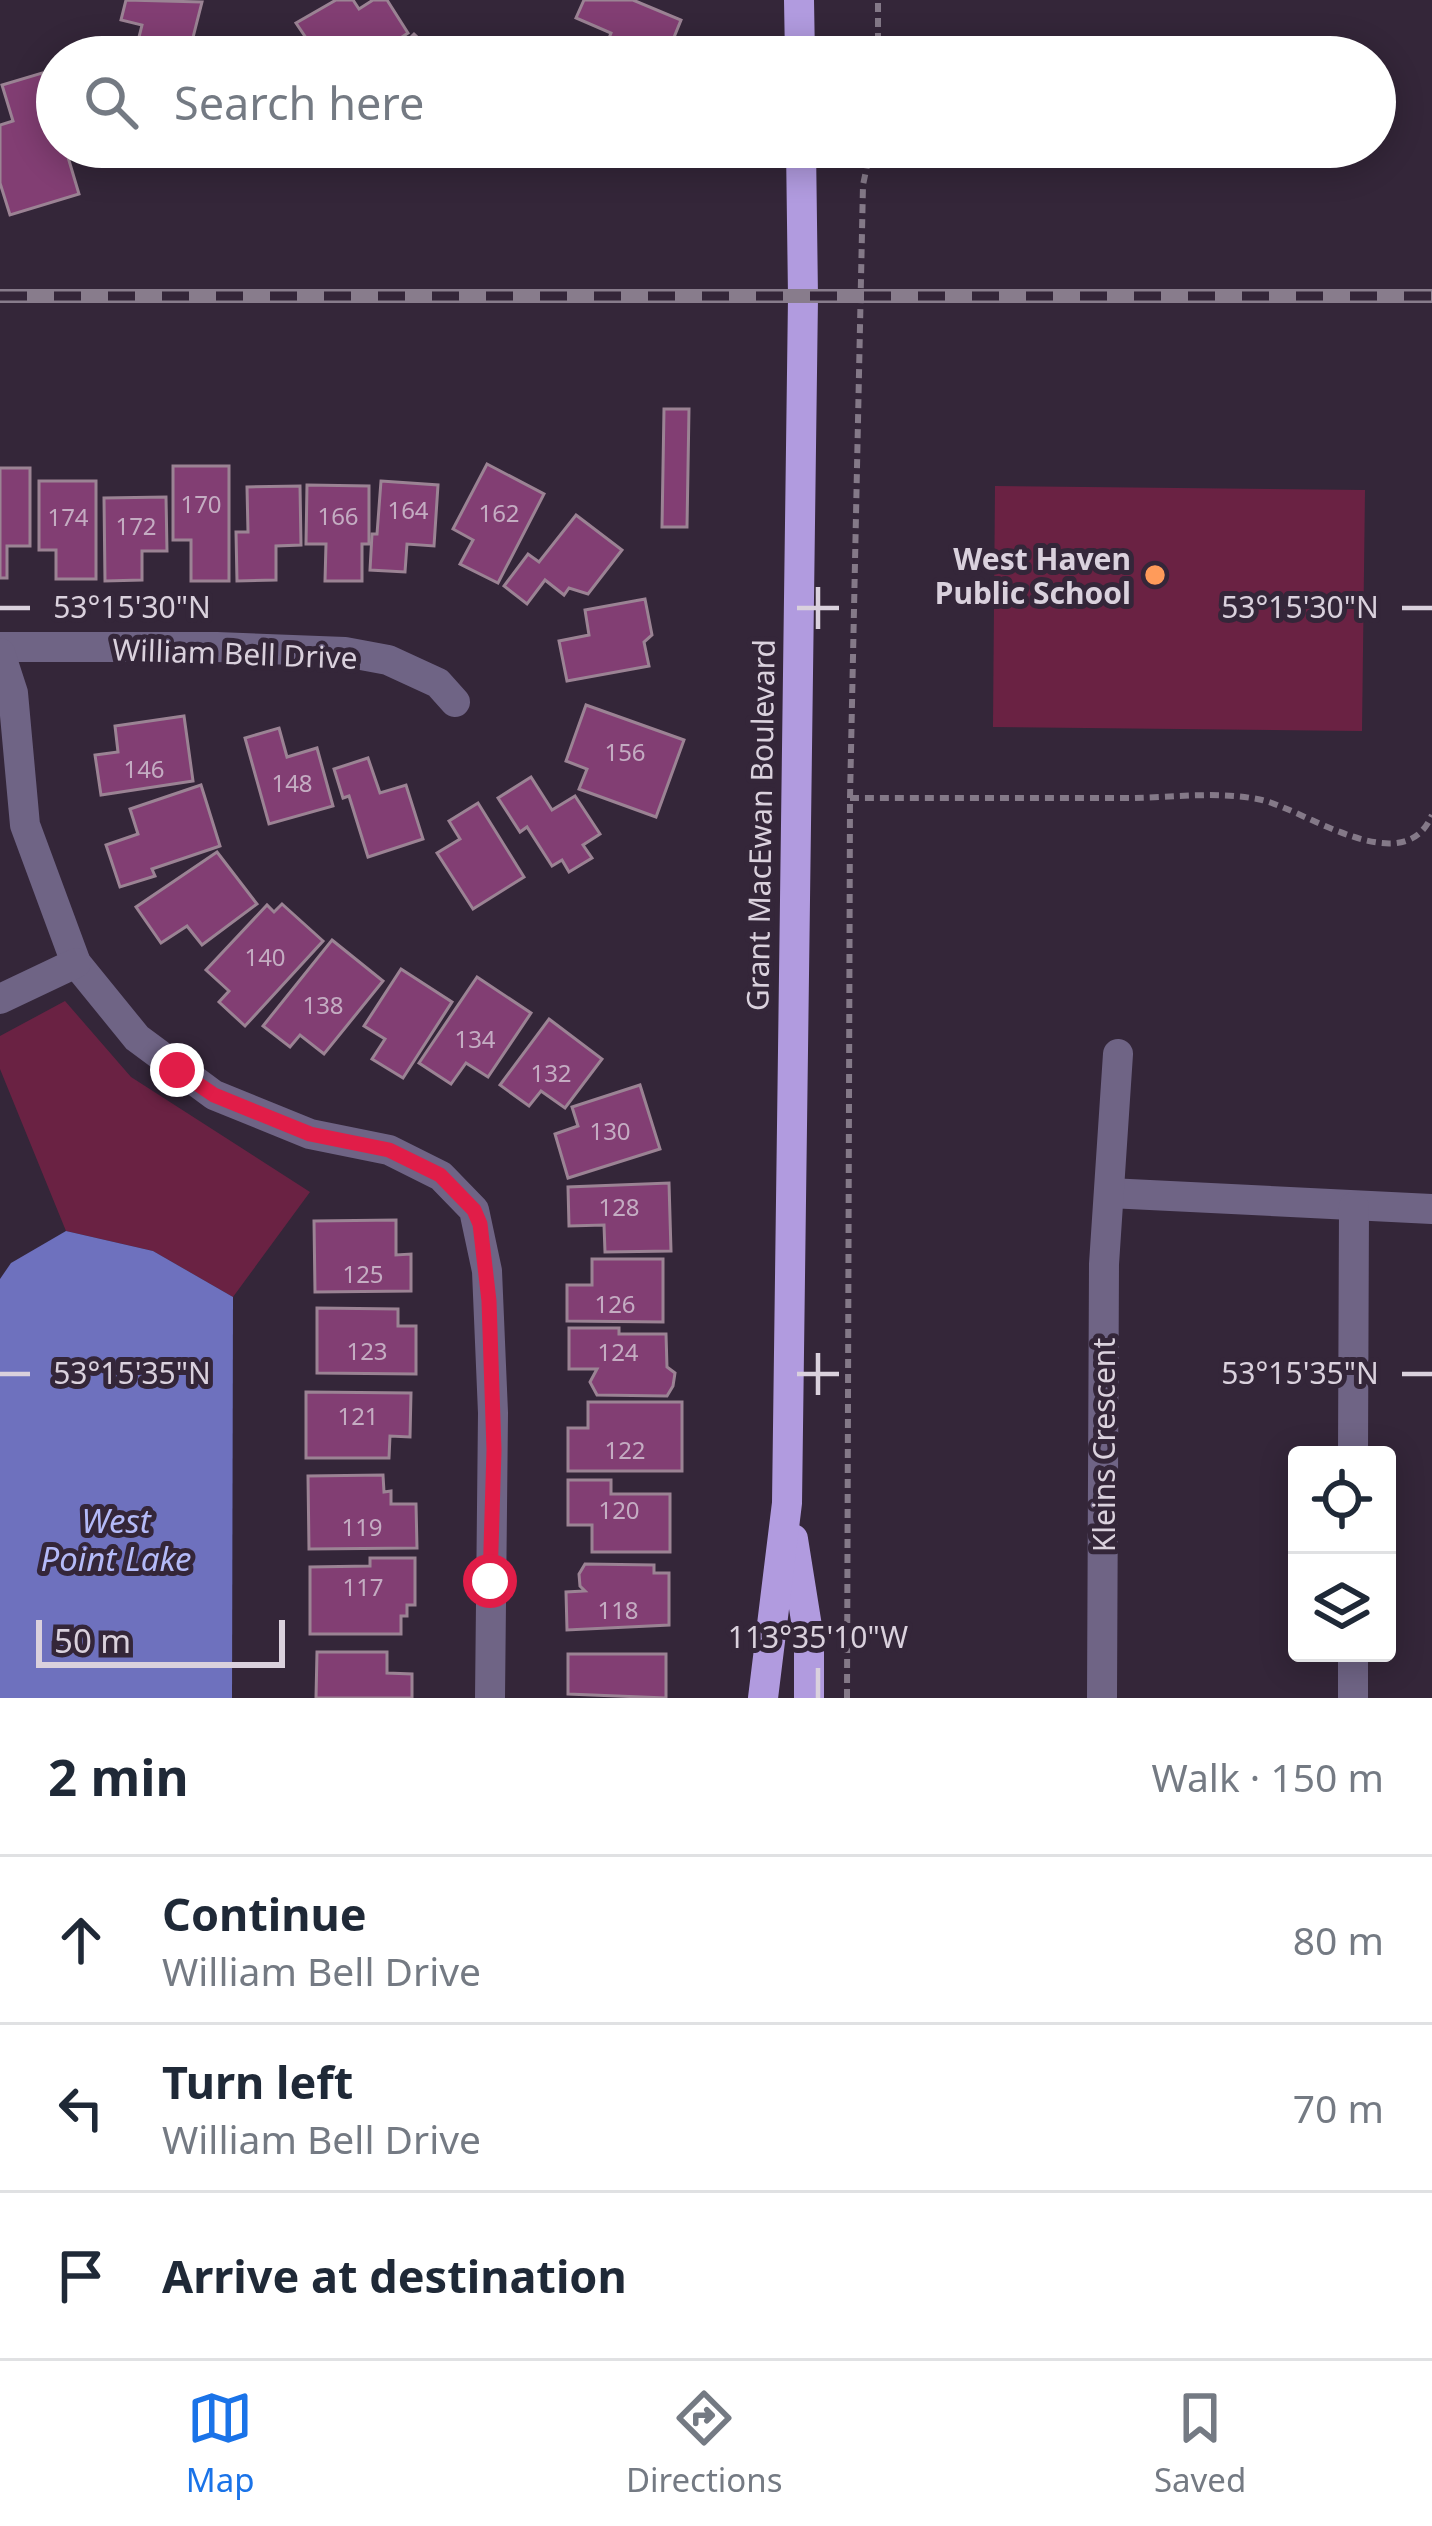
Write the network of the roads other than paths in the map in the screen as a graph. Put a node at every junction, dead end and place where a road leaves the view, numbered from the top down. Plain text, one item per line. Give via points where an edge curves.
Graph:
1 (799, 0) edge
2 (800, 36) edge
3 (801, 168) edge
4 (0, 650) edge
5 (455, 703) dead end
6 (76, 963) junction
7 (0, 999) edge
8 (1118, 1054) dead end
9 (1109, 1192) junction
10 (1354, 1207) junction
11 (1432, 1209) edge
12 (1353, 1446) edge
13 (787, 1503) junction
14 (1353, 1662) edge
15 (490, 1698) edge
16 (763, 1698) edge
17 (809, 1698) edge
18 (1102, 1698) edge
19 (1353, 1698) edge

1 - 2 main road
3 - 13 main road, Grant MacEwan Boulevard
4 - 5 street, William Bell Drive via 345,652 388,660 438,683
4 - 6 street, William Bell Drive via 14,693 25,825
6 - 7 street
6 - 15 street, William Bell Drive via 137,1038 214,1095 310,1134 389,1150 440,1175 474,1210 487,1271 494,1413
8 - 9 street, Kleins Crescent
9 - 10 street
9 - 18 street, Kleins Crescent
10 - 11 street
10 - 12 street
13 - 16 main road, Grant MacEwan Boulevard
13 - 17 main road, Grant MacEwan Boulevard via 809,1639
14 - 19 street

